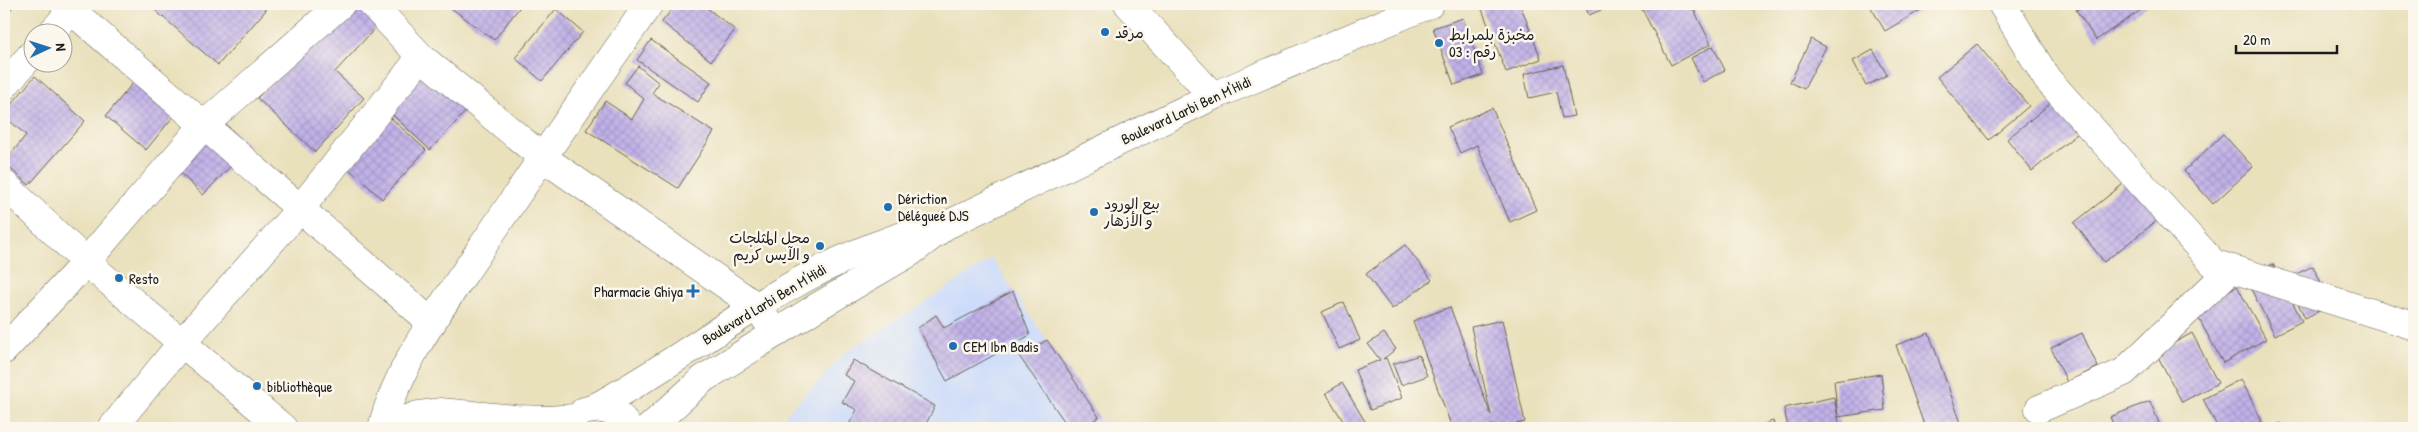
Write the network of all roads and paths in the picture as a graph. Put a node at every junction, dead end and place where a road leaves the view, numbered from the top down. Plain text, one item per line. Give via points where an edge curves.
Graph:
1 (341, 4) edge
2 (372, 4) edge
3 (649, 4) edge
4 (1128, 4) edge
5 (1430, 4) edge
6 (2002, 4) edge
7 (71, 6) edge
8 (59, 22) edge
9 (421, 56) junction
10 (22, 65) edge
11 (4, 86) edge
12 (1212, 96) junction
13 (204, 125) junction
14 (542, 157) junction
15 (4, 184) edge
16 (300, 209) junction
17 (946, 226) junction
18 (86, 262) junction
19 (2231, 269) junction
20 (756, 306) junction
21 (432, 323) junction
22 (2414, 326) edge
23 (776, 333) junction
24 (182, 344) junction
25 (4, 350) edge
26 (2039, 409) dead end
27 (579, 418) edge
28 (112, 428) edge
29 (283, 428) edge
30 (383, 428) edge
31 (628, 428) edge
32 (649, 428) edge

1 - 13 street
2 - 9 street
3 - 14 street
4 - 12 street
5 - 12 street, Boulevard Larbi Ben M'Hidi
6 - 19 street via 2047,79 2213,263
7 - 8 street
7 - 13 street
9 - 14 street
9 - 16 street
10 - 11 street
12 - 17 street, Boulevard Larbi Ben M'Hidi
13 - 16 street
13 - 18 street
14 - 20 street
14 - 21 street
15 - 18 street
16 - 21 street
16 - 24 street
17 - 20 street, Boulevard Larbi Ben M'Hidi via 905,235 833,263
17 - 23 street, Boulevard Larbi Ben M'Hidi via 889,266
18 - 24 street
18 - 25 street
19 - 22 street
19 - 26 street via 2124,372
20 - 23 street
20 - 27 street, Boulevard Larbi Ben M'Hidi via 647,378
21 - 30 street via 400,374
23 - 32 street, Boulevard Larbi Ben M'Hidi via 703,379
24 - 28 street
24 - 29 street
27 - 30 street via 550,420 440,412 418,415
27 - 31 street via 616,413

